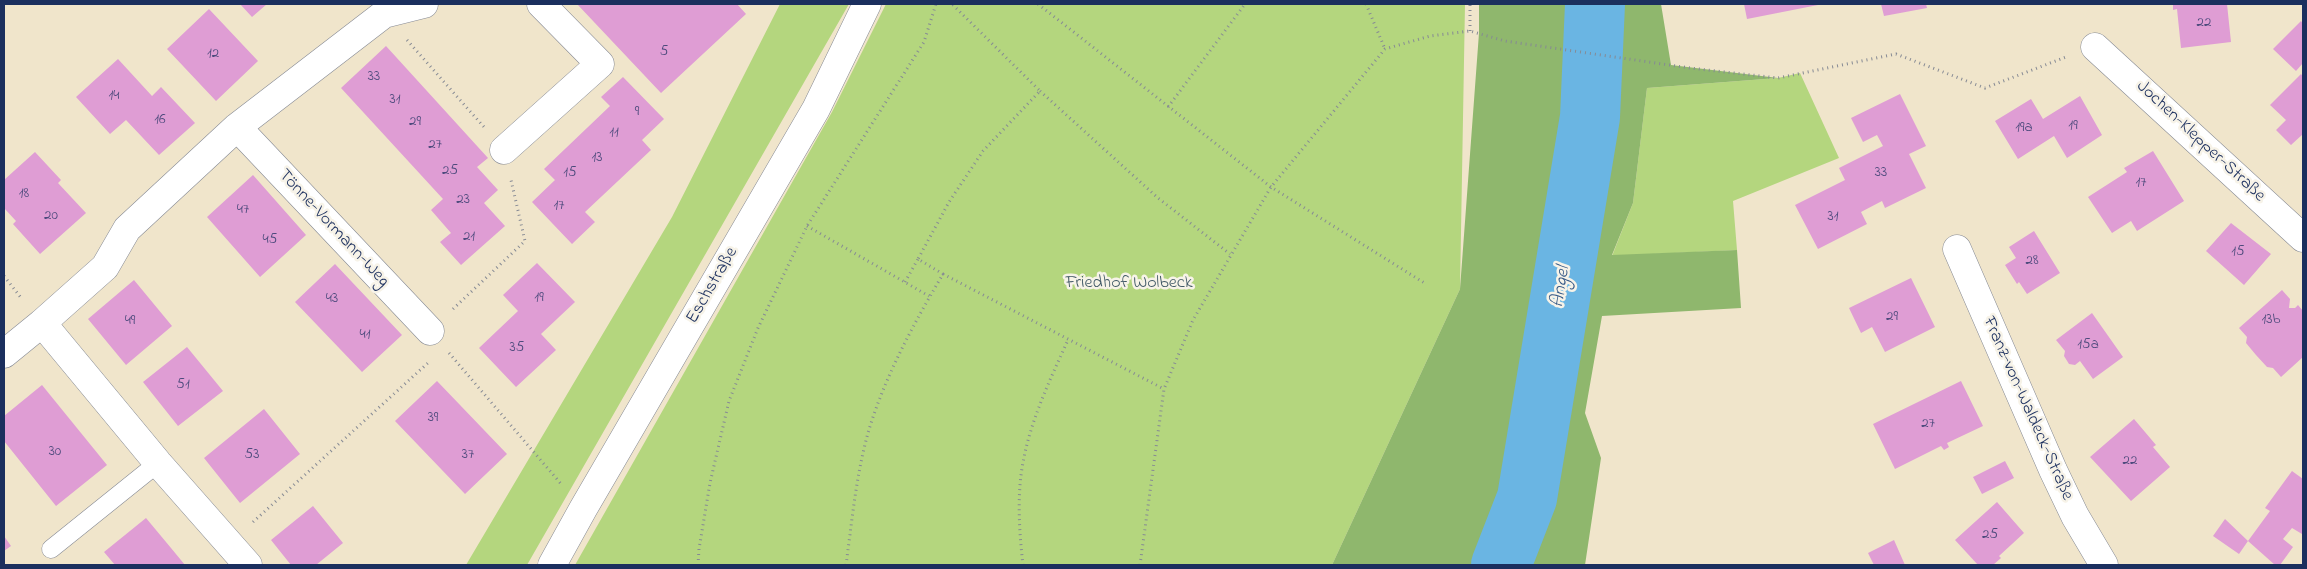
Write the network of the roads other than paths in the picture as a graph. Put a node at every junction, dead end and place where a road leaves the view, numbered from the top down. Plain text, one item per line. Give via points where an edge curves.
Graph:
1 (424, 4) edge
2 (541, 4) edge
3 (867, 4) edge
4 (2095, 46) road end
5 (237, 127) junction
6 (504, 150) road end
7 (2303, 238) edge
8 (1957, 249) dead end
9 (42, 323) junction
10 (437, 339) road end
11 (4, 354) edge
12 (158, 463) junction
13 (51, 549) dead end
14 (248, 565) edge
15 (552, 565) edge
16 (2104, 565) edge

1 - 5 street via 384,14
2 - 6 street via 600,64
3 - 15 street, Eschstraße via 816,110
4 - 7 street, Jochen-Klepper-Straße
5 - 9 street via 127,228 105,267
5 - 10 street, Tönne-Vormann-Weg
8 - 16 street, Franz-von-Waldeck-Straße via 2053,470
9 - 11 street
9 - 12 street
12 - 13 lane
12 - 14 street

